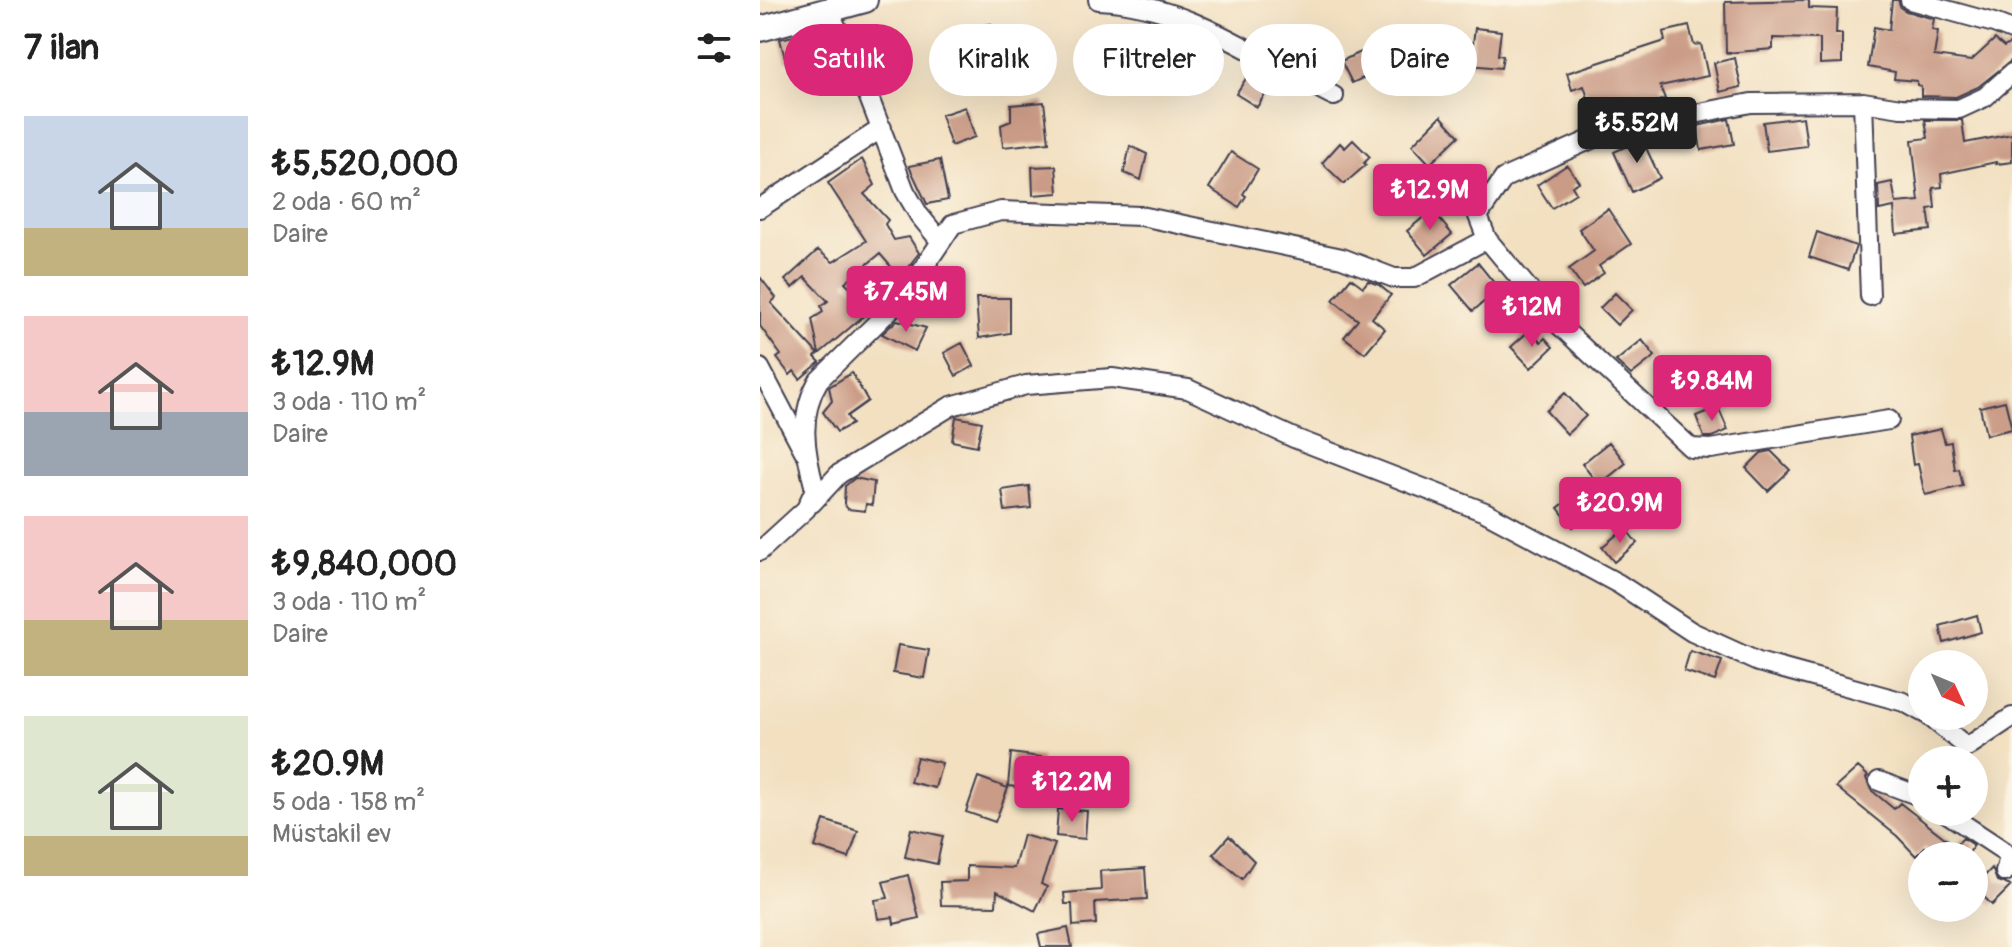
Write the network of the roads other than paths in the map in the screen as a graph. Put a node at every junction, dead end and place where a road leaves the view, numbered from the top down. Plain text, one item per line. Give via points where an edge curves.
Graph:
1 (865, 0) edge
2 (1098, 0) edge
3 (1910, 0) edge
4 (829, 11) junction
5 (760, 29) edge
6 (2012, 30) edge
7 (1240, 46) edge
8 (2012, 73) edge
9 (1863, 102) junction
10 (882, 128) junction
11 (760, 208) edge
12 (1487, 239) junction
13 (941, 242) junction
14 (1870, 296) dead end
15 (760, 368) edge
16 (1889, 420) dead end
17 (805, 454) junction
18 (806, 509) junction
19 (760, 551) edge
20 (1908, 704) edge
21 (2012, 717) edge
22 (1940, 730) edge
23 (1953, 746) edge
24 (1971, 746) edge
25 (1879, 781) dead end
26 (1908, 789) edge
27 (1966, 826) edge
28 (2005, 872) dead end

1 - 4 street
2 - 7 street via 1153,7
3 - 6 street
4 - 5 street
4 - 10 street
8 - 9 street via 1985,97 1959,109
9 - 12 street via 1751,103 1612,130 1504,178 1478,216
9 - 14 street
10 - 11 street
10 - 13 street via 905,191
12 - 13 street via 1414,278 1394,278 1342,258 1141,216 1001,211 953,224
12 - 16 street via 1557,323 1691,448
13 - 17 street via 905,295 819,380 806,417
15 - 17 street
17 - 18 street via 815,489
18 - 19 street
18 - 20 street via 839,474 951,406 1026,385 1112,378 1188,389 1294,438 1485,512 1619,584 1692,632 1758,662
21 - 24 street
22 - 23 street
25 - 26 street
27 - 28 street via 2004,851 2009,857

